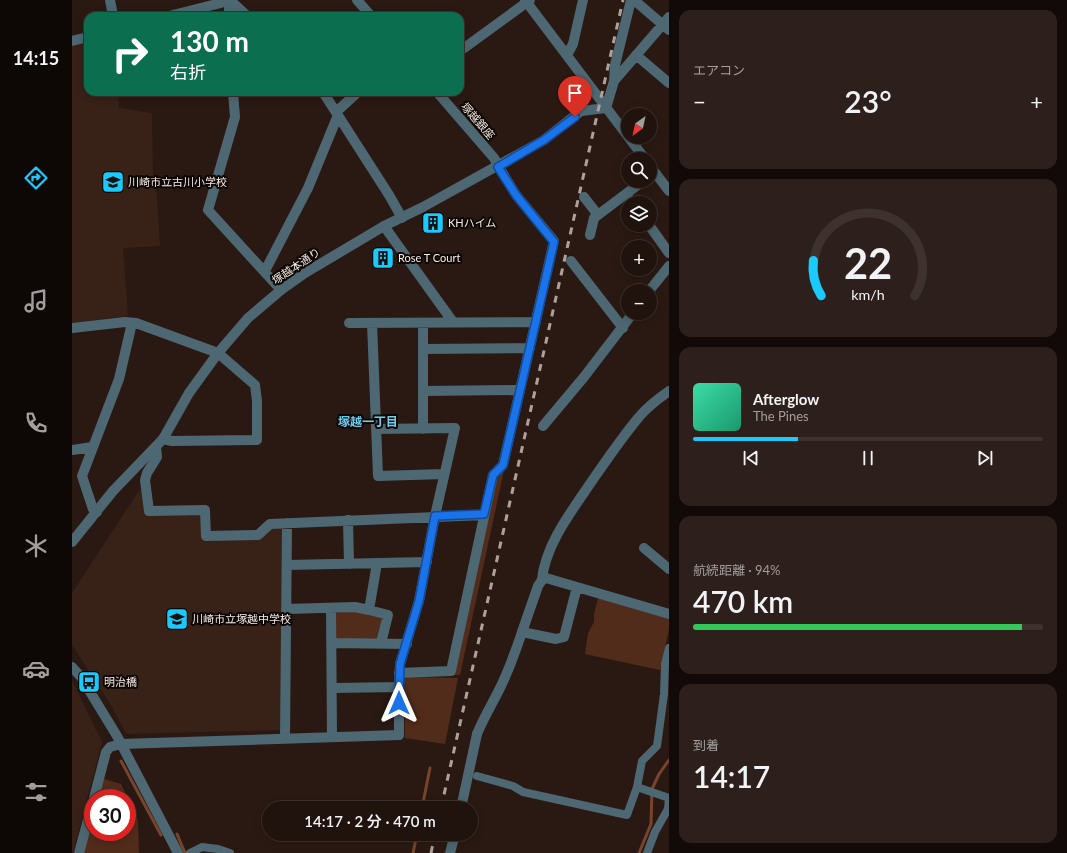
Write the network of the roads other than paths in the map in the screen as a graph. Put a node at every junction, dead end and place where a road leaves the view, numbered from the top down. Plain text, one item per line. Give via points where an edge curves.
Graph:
1 (110, 0) edge
2 (228, 0) edge
3 (357, 0) edge
4 (583, 0) edge
5 (631, 0) edge
6 (634, 0) edge
7 (527, 1) edge
8 (113, 12) edge
9 (185, 12) edge
10 (229, 12) edge
11 (243, 12) edge
12 (368, 12) edge
13 (667, 24) edge
14 (84, 38) edge
15 (72, 41) edge
16 (464, 48) edge
17 (636, 55) junction
18 (567, 56) junction
19 (614, 81) junction
20 (586, 82) junction
21 (669, 83) edge
22 (233, 96) edge
23 (326, 96) edge
24 (354, 96) edge
25 (440, 96) edge
26 (606, 108) junction
27 (581, 111) junction
28 (337, 113) junction
29 (640, 152) edge
30 (498, 167) junction
31 (657, 177) edge
32 (634, 188) edge
33 (669, 191) edge
34 (626, 194) joint
35 (584, 198) dead end
36 (598, 215) junction
37 (402, 218) junction
38 (384, 226) junction
39 (654, 232) edge
40 (590, 236) dead end
41 (669, 253) edge
42 (571, 261) dead end
43 (669, 266) edge
44 (264, 270) junction
45 (655, 284) edge
46 (281, 290) junction
47 (628, 320) edge
48 (132, 322) junction
49 (453, 322) junction
50 (536, 322) junction
51 (349, 323) dead end
52 (372, 323) junction
53 (423, 323) junction
54 (72, 328) edge
55 (623, 328) junction
56 (530, 348) junction
57 (423, 349) junction
58 (218, 353) junction
59 (520, 390) junction
60 (424, 391) junction
61 (669, 391) edge
62 (543, 426) dead end
63 (423, 429) junction
64 (376, 430) junction
65 (163, 438) junction
66 (92, 447) junction
67 (156, 447) junction
68 (72, 450) edge
69 (444, 474) junction
70 (97, 512) junction
71 (484, 514) junction
72 (435, 516) junction
73 (348, 520) junction
74 (287, 523) junction
75 (72, 542) edge
76 (644, 548) dead end
77 (427, 562) junction
78 (377, 563) junction
79 (350, 564) junction
80 (287, 565) junction
81 (669, 569) edge
82 (544, 579) junction
83 (577, 587) junction
84 (331, 608) junction
85 (286, 609) junction
86 (369, 610) junction
87 (669, 614) edge
88 (522, 632) junction
89 (332, 642) junction
90 (381, 643) junction
91 (406, 644) junction
92 (669, 648) edge
93 (72, 667) edge
94 (399, 673) junction
95 (399, 687) junction
96 (332, 688) junction
97 (332, 736) junction
98 (286, 738) junction
99 (121, 744) junction
100 (477, 776) dead end
101 (637, 787) junction
102 (96, 789) edge
103 (669, 798) edge
104 (463, 801) edge
105 (666, 819) edge
106 (84, 834) edge
107 (453, 841) edge
108 (79, 853) edge
109 (178, 853) edge
110 (190, 853) edge
111 (230, 853) edge
112 (450, 853) edge
113 (648, 853) edge

1 - 8 street
2 - 9 street
2 - 10 street
2 - 11 street
3 - 12 street
4 - 18 street via 573,44
5 - 19 street via 615,65
6 - 13 street
7 - 16 street
7 - 18 street
13 - 17 street
14 - 15 street
17 - 19 street
17 - 21 street
18 - 20 street
19 - 26 street
20 - 26 street
20 - 27 street
22 - 44 street via 235,116 208,210
23 - 28 street
24 - 28 street
25 - 30 street, 塚越銀座 via 494,158
26 - 27 street
26 - 29 street
27 - 30 street, 塚越本通り via 544,140
28 - 37 street
28 - 44 street via 308,188
30 - 37 street, 塚越本通り
30 - 50 street, 塚越銀座 via 516,195 554,242
31 - 33 street
32 - 34 street
34 - 36 street
35 - 36 street
36 - 40 street via 594,218
37 - 38 street, 塚越本通り
38 - 46 street, 塚越本通り
38 - 49 street
39 - 41 street
42 - 55 street
43 - 45 street
44 - 46 street
46 - 58 street, 塚越本通り via 248,318
47 - 55 street
48 - 54 street
48 - 58 street
48 - 66 street via 119,379
49 - 50 street
49 - 53 street
50 - 56 street, 塚越銀座
51 - 52 street
52 - 53 street
52 - 64 street
53 - 57 street
55 - 62 street
56 - 57 street
56 - 59 street, 塚越銀座
57 - 60 street
58 - 65 street, 塚越本通り via 189,394
58 - 65 street via 255,385 257,440 172,441
59 - 60 street
59 - 71 street, 塚越銀座 via 503,465 493,475
60 - 63 street
61 - 82 street via 640,416 565,519 543,569
63 - 64 street
63 - 69 street via 455,428
64 - 69 street via 378,476
65 - 67 street, 塚越本通り
66 - 68 street
66 - 70 street via 82,476 93,509
67 - 70 street, 塚越本通り via 113,491
67 - 74 street via 157,457 144,480 149,511 205,510 206,536 258,535 270,524
69 - 72 street
70 - 75 street, 塚越本通り
71 - 72 street
71 - 94 street, 塚越銀座 via 451,671
72 - 73 street
72 - 77 street
73 - 74 street
73 - 79 street
74 - 80 street
76 - 81 street
77 - 78 street
77 - 91 street
78 - 79 street
78 - 86 street
79 - 80 street
80 - 85 street
82 - 83 street
82 - 88 street via 538,586
83 - 87 street
83 - 88 street via 564,637 556,639
84 - 85 street
84 - 86 street via 355,607
84 - 89 street
85 - 98 street
86 - 90 street via 388,615
88 - 104 street via 514,657 477,734
89 - 90 street
89 - 96 street
90 - 91 street
91 - 94 street
92 - 101 street via 665,664 657,746 642,760
93 - 99 street via 81,677
94 - 95 street
95 - 96 street
95 - 97 street via 399,734
96 - 97 street
97 - 98 street
98 - 99 street
99 - 102 street via 110,747 106,752
99 - 109 street
100 - 101 street via 513,786 522,792 627,815
101 - 103 street
103 - 105 street
105 - 113 street via 655,832
106 - 108 street
107 - 112 street
110 - 111 street via 202,847

